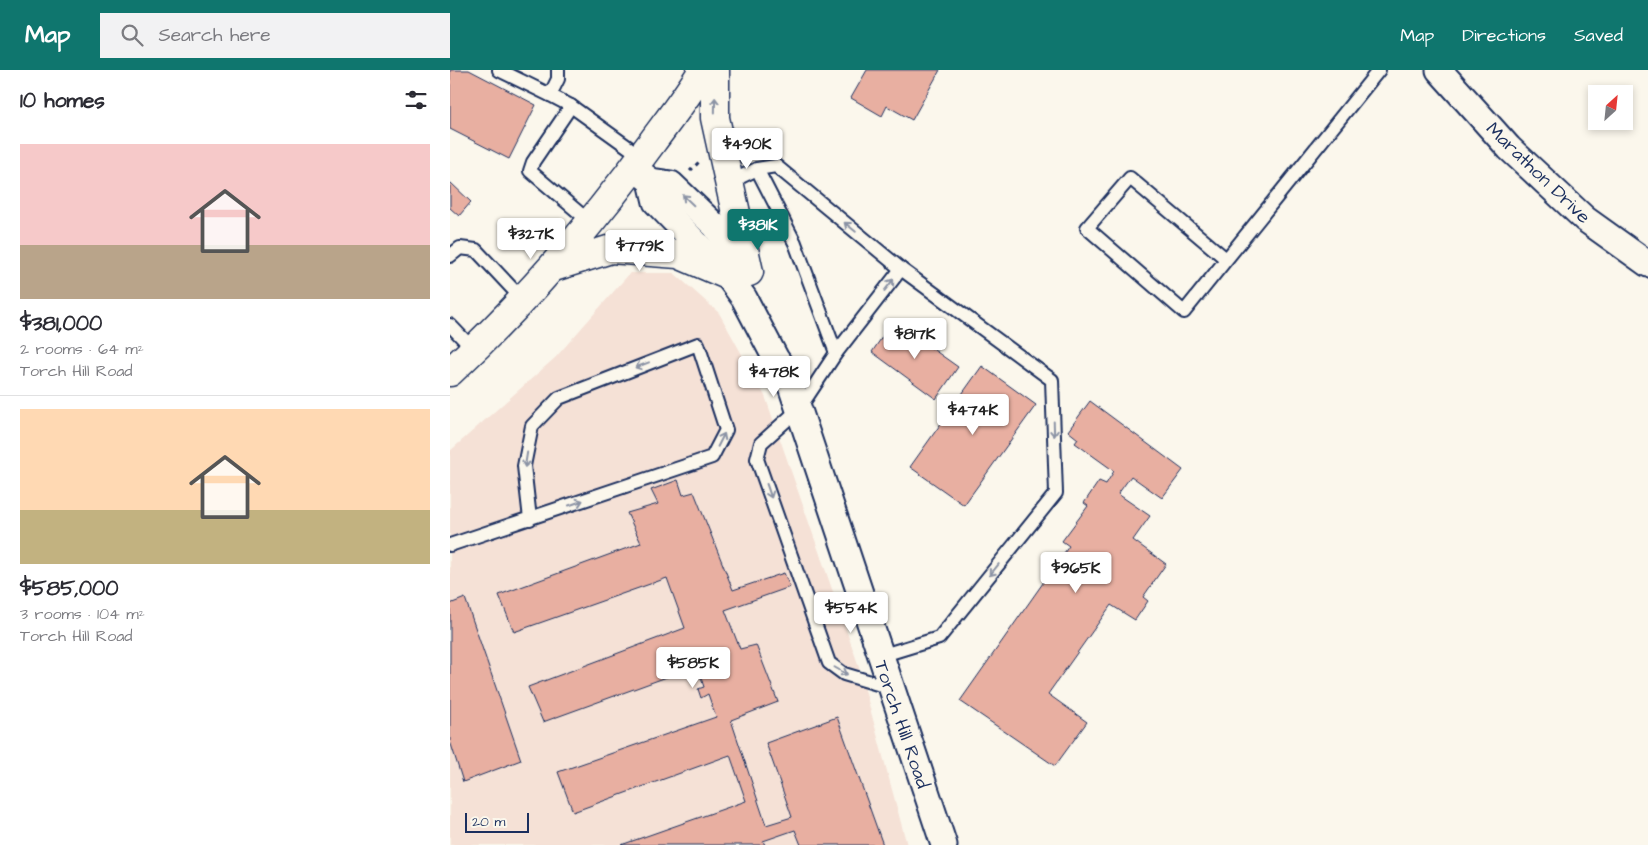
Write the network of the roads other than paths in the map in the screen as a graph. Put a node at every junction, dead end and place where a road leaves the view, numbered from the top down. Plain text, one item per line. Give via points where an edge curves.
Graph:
1 (499, 70) edge
2 (558, 70) edge
3 (703, 70) edge
4 (715, 70) edge
5 (1379, 70) edge
6 (1439, 70) edge
7 (550, 95) junction
8 (571, 106) junction
9 (642, 169) junction
10 (756, 169) junction
11 (728, 183) junction
12 (590, 222) junction
13 (450, 256) edge
14 (1226, 260) junction
15 (1648, 264) edge
16 (554, 267) junction
17 (902, 269) junction
18 (738, 274) junction
19 (523, 300) junction
20 (450, 325) edge
21 (474, 350) junction
22 (836, 353) junction
23 (450, 372) edge
24 (799, 409) junction
25 (530, 519) junction
26 (450, 545) edge
27 (880, 656) junction
28 (890, 688) junction
29 (944, 845) edge

1 - 7 lane
2 - 7 lane via 558,79
3 - 9 main road
11 -> 4 main road via 715,118
5 - 14 lane
6 - 15 street, Marathon Drive via 1509,148 1585,219
7 - 8 lane
8 - 9 lane
8 - 12 lane via 530,171
9 - 12 main road
9 - 18 street, Torch Hill Road via 656,202
10 - 11 lane
17 -> 10 lane via 776,166
10 - 22 lane via 795,243
11 - 18 main road
12 - 16 main road
13 - 19 lane via 460,248 476,250
14 - 14 lane via 1184,312 1087,228 1130,178
16 - 18 main road via 611,249 678,254
16 - 19 main road
22 -> 17 lane
17 -> 27 lane via 1052,380 1056,493 939,638
18 - 24 street, Torch Hill Road via 744,298 787,374
19 - 21 main road
20 - 21 lane
21 - 23 main road
22 - 24 lane
24 - 27 street, Torch Hill Road
24 -> 28 lane via 761,443 757,459 829,663 844,674
25 -> 25 lane via 712,457 726,430 698,344 559,398 532,426 524,466
25 - 26 lane
27 - 28 street, Torch Hill Road
28 - 29 street, Torch Hill Road

